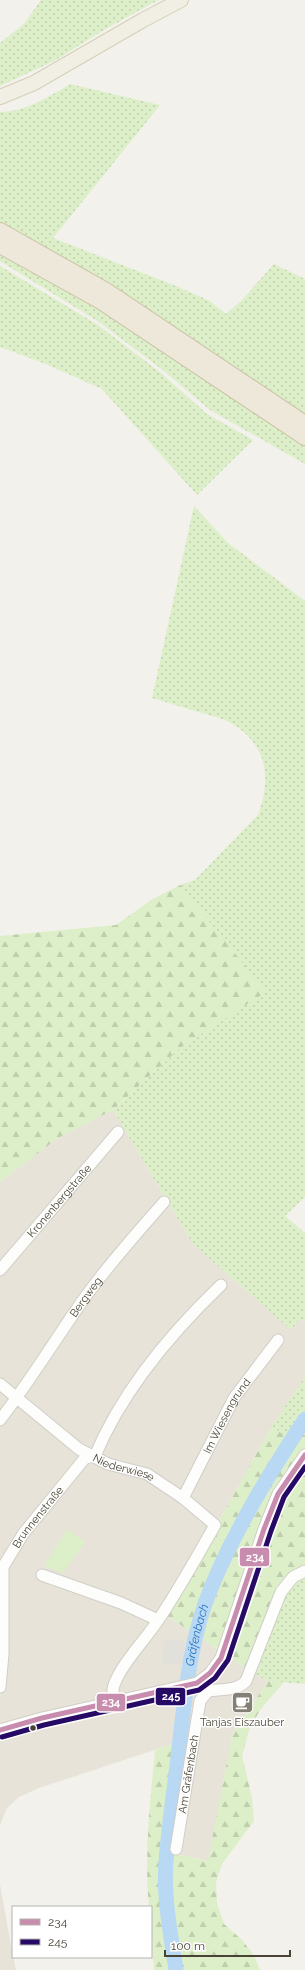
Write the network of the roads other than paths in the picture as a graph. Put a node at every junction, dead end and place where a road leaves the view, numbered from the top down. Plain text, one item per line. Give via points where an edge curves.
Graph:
1 (181, 0) edge
2 (0, 97) edge
3 (0, 231) edge
4 (0, 245) edge
5 (305, 424) edge
6 (305, 438) edge
7 (118, 1132) dead end
8 (164, 1202) dead end
9 (0, 1270) edge
10 (221, 1285) dead end
11 (278, 1340) dead end
12 (0, 1384) edge
13 (17, 1398) junction
14 (0, 1420) edge
15 (305, 1455) edge
16 (95, 1456) junction
17 (183, 1498) junction
18 (2, 1567) edge
19 (305, 1571) edge
20 (42, 1575) dead end
21 (158, 1620) junction
22 (200, 1681) junction
23 (0, 1687) edge
24 (208, 1691) junction
25 (113, 1703) junction
26 (0, 1730) edge
27 (176, 1849) dead end

1 - 2 main road via 34,83
3 - 5 highway via 106,291
4 - 6 highway via 100,301
7 - 9 street, Kronenbergstraße
8 - 13 street, Bergweg via 102,1275 49,1348
10 - 16 street, Niederwiese via 204,1301 131,1390 103,1435
11 - 17 street, Im Wiesengrund via 234,1398
12 - 13 street
13 - 14 street, Bergweg
13 - 16 street via 79,1449
15 - 22 street via 278,1494 221,1658 215,1668
16 - 17 street, Niederwiese via 108,1464 147,1474
16 - 18 street, Brunnenstraße via 85,1458 23,1534
17 - 21 street, Niederwiese via 215,1525
18 - 23 street, Brunnenstraße
19 - 24 street via 293,1577 281,1592 242,1686
20 - 21 street via 121,1603
21 - 25 street, Niederwiese via 115,1684
22 - 24 street
22 - 25 street
24 - 27 street, Am Gräfenbach via 200,1701
25 - 26 street

